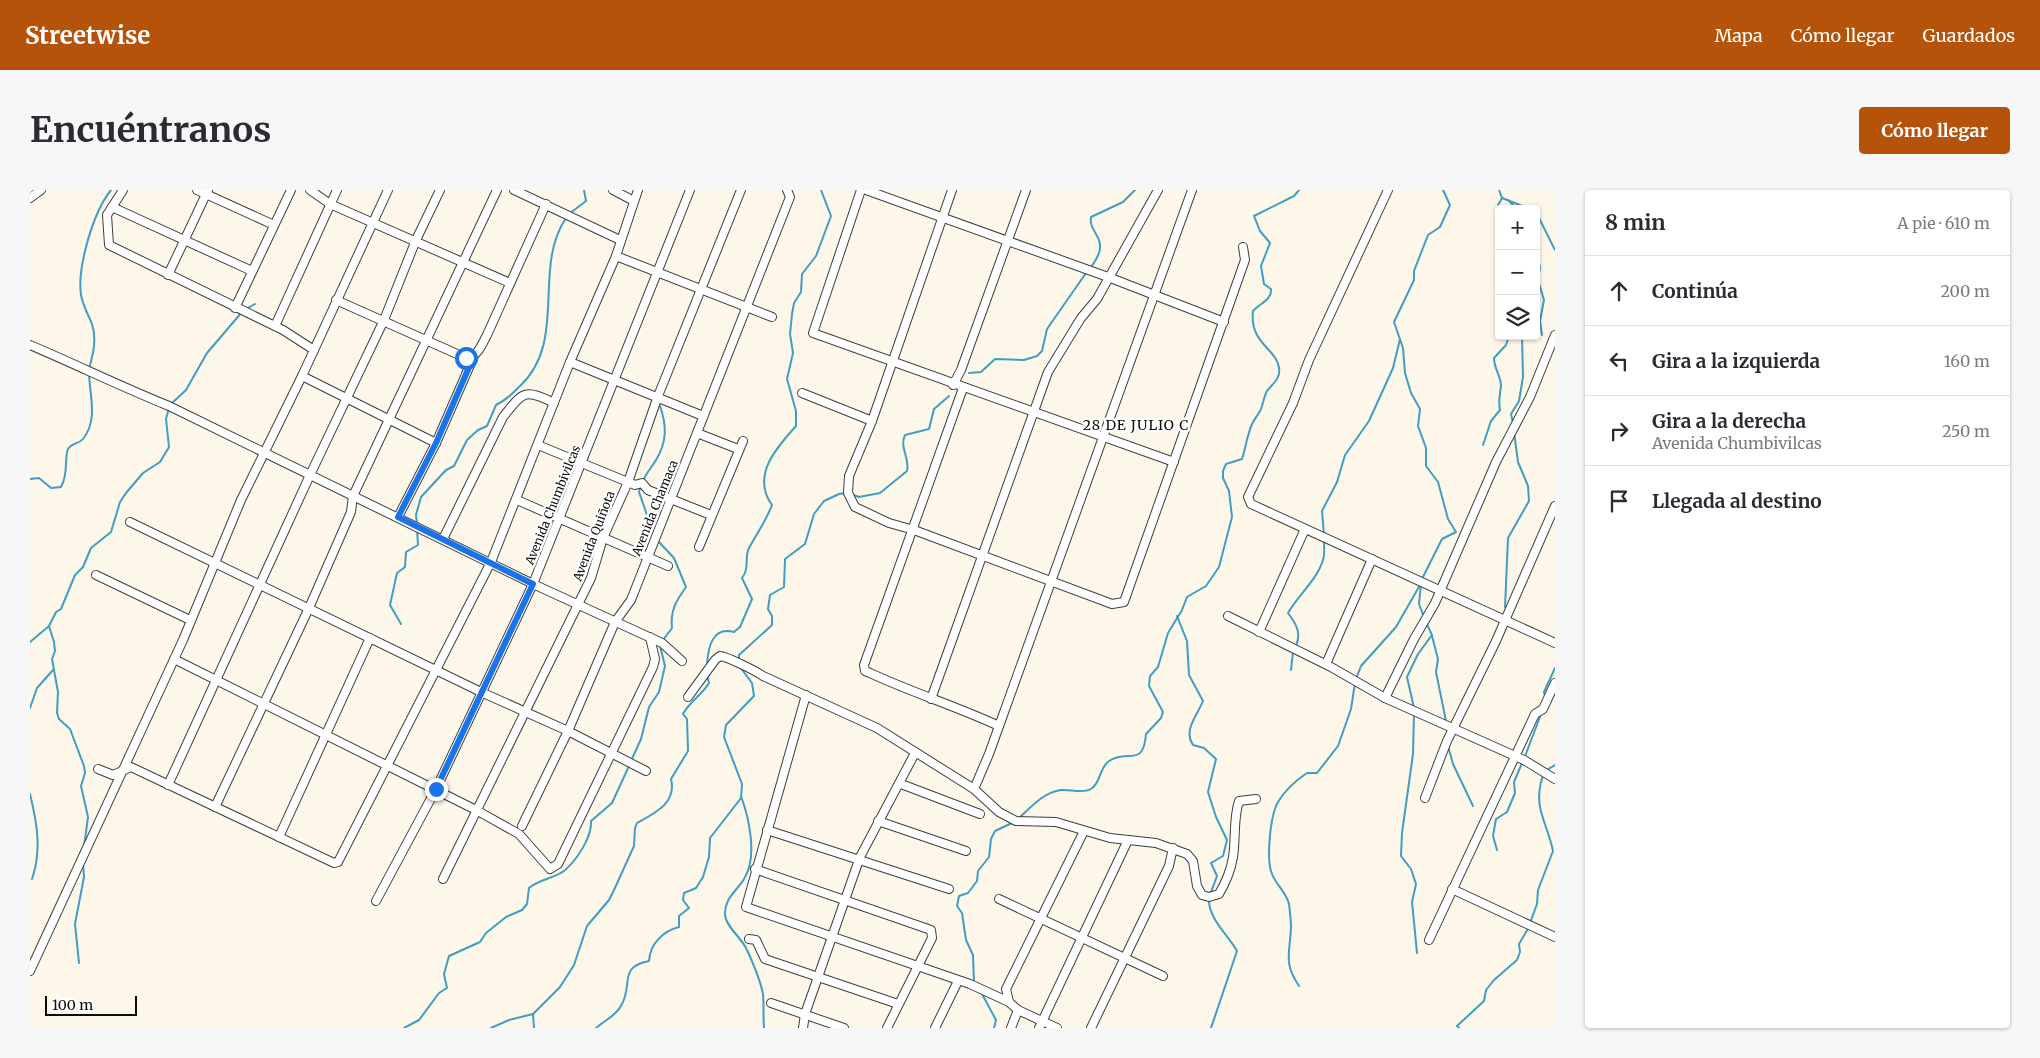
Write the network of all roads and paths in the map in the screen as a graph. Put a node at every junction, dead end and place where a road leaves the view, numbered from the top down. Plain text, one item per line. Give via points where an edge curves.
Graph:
1 (41, 190) edge
2 (123, 190) edge
3 (197, 190) edge
4 (291, 190) edge
5 (310, 190) edge
6 (337, 190) edge
7 (388, 190) edge
8 (440, 190) edge
9 (497, 190) edge
10 (514, 190) edge
11 (612, 190) edge
12 (638, 190) edge
13 (690, 190) edge
14 (741, 190) edge
15 (861, 190) edge
16 (866, 190) edge
17 (952, 190) edge
18 (1026, 190) edge
19 (1158, 190) edge
20 (1192, 190) edge
21 (1388, 190) edge
22 (788, 191) edge
23 (207, 192) edge
24 (30, 198) edge
25 (634, 201) junction
26 (330, 204) junction
27 (546, 204) junction
28 (112, 207) junction
29 (942, 218) junction
30 (373, 222) junction
31 (274, 225) junction
32 (184, 240) junction
33 (416, 240) junction
34 (620, 240) junction
35 (1008, 242) junction
36 (1243, 246) dead end
37 (616, 256) junction
38 (463, 262) junction
39 (252, 271) junction
40 (658, 273) junction
41 (168, 275) junction
42 (1108, 277) junction
43 (510, 283) junction
44 (702, 288) junction
45 (1154, 296) junction
46 (336, 300) junction
47 (747, 306) junction
48 (235, 308) junction
49 (772, 317) dead end
50 (384, 320) junction
51 (1224, 322) junction
52 (275, 326) junction
53 (1555, 335) edge
54 (426, 339) junction
55 (30, 345) edge
56 (314, 350) junction
57 (474, 356) junction
58 (570, 362) junction
59 (891, 363) junction
60 (302, 376) junction
61 (614, 379) junction
62 (954, 384) junction
63 (963, 388) junction
64 (802, 393) dead end
65 (658, 396) junction
66 (347, 398) junction
67 (554, 403) junction
68 (1033, 413) junction
69 (703, 416) junction
70 (389, 420) junction
71 (872, 420) junction
72 (697, 433) junction
73 (1103, 437) junction
74 (742, 441) dead end
75 (436, 443) junction
76 (538, 445) junction
77 (738, 449) junction
78 (264, 452) junction
79 (1174, 462) junction
80 (583, 463) junction
81 (310, 475) junction
82 (628, 482) junction
83 (353, 496) junction
84 (671, 499) junction
85 (517, 500) junction
86 (1555, 506) edge
87 (711, 515) junction
88 (398, 517) junction
89 (559, 517) junction
90 (130, 522) dead end
91 (1305, 529) junction
92 (914, 530) junction
93 (603, 538) junction
94 (443, 539) junction
95 (699, 547) dead end
96 (982, 556) junction
97 (647, 558) junction
98 (1372, 559) junction
99 (214, 562) junction
100 (491, 562) junction
101 (668, 566) dead end
102 (96, 575) dead end
103 (1051, 582) junction
104 (533, 584) junction
105 (260, 585) junction
106 (1439, 591) junction
107 (577, 605) junction
108 (309, 608) junction
109 (1228, 616) dead end
110 (190, 620) junction
111 (1505, 621) junction
112 (616, 622) junction
113 (1259, 632) junction
114 (650, 637) junction
115 (370, 638) junction
116 (1555, 643) edge
117 (174, 659) junction
118 (682, 661) dead end
119 (1326, 664) junction
120 (436, 670) junction
121 (216, 680) junction
122 (1555, 683) edge
123 (482, 692) junction
124 (806, 695) junction
125 (688, 697) dead end
126 (1385, 698) junction
127 (931, 699) junction
128 (264, 703) junction
129 (524, 712) junction
130 (999, 726) junction
131 (1454, 729) junction
132 (568, 731) junction
133 (326, 734) junction
134 (612, 752) junction
135 (916, 753) junction
136 (1516, 757) junction
137 (388, 765) junction
138 (98, 769) dead end
139 (122, 771) junction
140 (646, 772) dead end
141 (1555, 779) edge
142 (901, 784) junction
143 (168, 785) junction
144 (436, 789) junction
145 (974, 789) junction
146 (1425, 798) dead end
147 (1256, 799) dead end
148 (215, 807) junction
149 (476, 810) junction
150 (980, 814) dead end
151 (878, 821) junction
152 (522, 826) dead end
153 (767, 830) junction
154 (1084, 831) junction
155 (279, 837) junction
156 (1128, 840) junction
157 (1173, 848) junction
158 (966, 851) dead end
159 (859, 860) junction
160 (755, 869) junction
161 (443, 878) dead end
162 (949, 889) dead end
163 (1452, 889) junction
164 (999, 899) dead end
165 (845, 900) junction
166 (376, 901) dead end
167 (1041, 919) junction
168 (832, 937) junction
169 (1555, 937) edge
170 (1082, 938) junction
171 (749, 939) dead end
172 (1429, 940) dead end
173 (1124, 958) junction
174 (916, 967) junction
175 (30, 971) edge
176 (1163, 976) dead end
177 (818, 977) junction
178 (958, 980) junction
179 (1008, 1002) junction
180 (771, 1003) dead end
181 (898, 1004) junction
182 (1018, 1010) junction
183 (805, 1015) junction
184 (1041, 1025) edge
185 (803, 1028) edge
186 (844, 1028) edge
187 (887, 1028) edge
188 (935, 1028) edge
189 (1011, 1028) edge
190 (1057, 1028) edge
191 (1091, 1028) edge

1 - 24 street
2 - 28 street
3 - 23 street
4 - 31 street
5 - 26 street
6 - 26 street
7 - 30 street
8 - 33 street
9 - 38 street
10 - 27 street
11 - 25 street
12 - 25 street
13 - 40 street, Avenida Chumbivilcas
14 - 44 street, Avenida Quiñota
15 - 59 street via 812,333
16 - 29 street
17 - 29 street
18 - 35 street
19 - 42 street
20 - 45 street
21 - 91 street via 1248,497 1250,504
22 - 47 street, Avenida Chamaca via 790,196
23 - 31 street
23 - 32 street
25 - 34 street
26 - 30 street
26 - 52 street
27 - 34 street
27 - 43 street
28 - 32 street
28 - 41 street via 107,215 109,245
29 - 35 street
29 - 59 street
30 - 33 street
30 - 46 street
31 - 39 street
32 - 39 street
32 - 41 street
33 - 38 street
33 - 50 street
34 - 37 street
35 - 42 street
35 - 62 street
36 - 51 street via 1245,260
37 - 40 street
37 - 58 street
38 - 43 street
38 - 54 street
39 - 48 street
40 - 44 street
40 - 61 street, Avenida Chumbivilcas
41 - 48 street
42 - 45 street
42 - 68 street via 1048,372
43 - 57 street
44 - 47 street
44 - 65 street, Avenida Quiñota
45 - 51 street
45 - 73 street
46 - 50 street
46 - 56 street
47 - 49 street
47 - 69 street, Avenida Chamaca
48 - 52 street
50 - 54 street
50 - 66 street
51 - 79 street
52 - 56 street
53 - 106 street via 1530,397 1496,462
54 - 57 street via 466,358
54 - 70 street
55 - 78 street via 170,406
56 - 60 street
57 - 75 street
58 - 61 street
58 - 67 street
59 - 62 street
59 - 71 street
60 - 66 street
60 - 78 street
61 - 65 street
61 - 80 street, Avenida Chumbivilcas
62 - 63 street
63 - 68 street
63 - 92 street
64 - 71 street
65 - 69 street
65 - 82 street, Avenida Quiñota
66 - 70 street
66 - 81 street
67 - 76 street
67 - 94 street via 534,393 524,393 517,399 503,417
68 - 73 street
68 - 96 street
69 - 72 street, Avenida Chamaca
70 - 75 street
70 - 83 street
71 - 92 street via 849,476 851,503 889,523
72 - 77 street
72 - 84 street, Avenida Chamaca
73 - 79 street
73 - 103 street
74 - 77 street
75 - 88 street
76 - 80 street
76 - 85 street
77 - 87 street
78 - 81 street
78 - 99 street
79 - 103 street via 1124,602 1112,604
80 - 82 street
80 - 89 street, Avenida Chumbivilcas
81 - 83 street
81 - 105 street
82 - 84 street via 642,483 648,490
82 - 93 street, Avenida Quiñota
83 - 88 street
83 - 108 street via 351,512
84 - 87 street
84 - 97 street, Avenida Chamaca
85 - 89 street
85 - 100 street
86 - 111 street
87 - 95 street
88 - 94 street
89 - 93 street
89 - 104 street, Avenida Chumbivilcas
90 - 99 street
91 - 98 street
91 - 113 street
92 - 96 street
92 - 127 street via 864,665 865,671
93 - 97 street
93 - 107 street, Avenida Quiñota via 591,578
94 - 100 street
96 - 103 street
96 - 127 street
97 - 101 street
97 - 112 street, Avenida Chamaca via 631,600
98 - 106 street
98 - 119 street
99 - 105 street
99 - 110 street
100 - 104 street
100 - 120 street
102 - 110 street
103 - 130 street
104 - 107 street
104 - 123 street, Avenida Chumbivilcas
105 - 108 street
105 - 121 street
106 - 111 street
106 - 126 street
107 - 112 street
107 - 129 street, Avenida Quiñota
108 - 115 street
108 - 128 street
109 - 113 street
110 - 117 street
111 - 116 street
111 - 131 street
112 - 114 street
112 - 132 street, Avenida Chamaca
113 - 119 street
114 - 118 street via 662,642
114 - 134 street via 655,659 653,667
115 - 120 street
115 - 133 street
117 - 121 street
117 - 139 street
119 - 126 street
120 - 123 street
120 - 137 street
121 - 128 street
121 - 143 street
122 - 136 street via 1543,709 1535,714
123 - 129 street
123 - 144 street, Avenida Chumbivilcas
124 - 125 street via 720,656
124 - 135 street via 877,728
124 - 153 street
126 - 131 street
127 - 130 street
128 - 133 street
128 - 148 street
129 - 132 street
129 - 149 street, Avenida Quiñota
130 - 145 street
131 - 136 street
131 - 146 street
132 - 134 street
132 - 152 street, Avenida Chamaca
133 - 137 street
133 - 155 street
134 - 140 street
134 - 149 street via 558,864 550,868 519,834
135 - 142 street
135 - 145 street
136 - 141 street
136 - 163 street
137 - 144 street
137 - 155 street via 338,862
138 - 139 street via 112,775
139 - 143 street via 131,767
139 - 175 street
142 - 150 street
142 - 151 street
143 - 148 street
144 - 149 street
144 - 166 street, Avenida Chumbivilcas
145 - 154 street via 999,812 1016,821 1056,822
147 - 157 street via 1239,801 1235,812 1234,855 1219,894 1202,895 1197,886 1193,861 1187,854
148 - 155 street
149 - 161 street, Avenida Quiñota
151 - 158 street
151 - 159 street
153 - 159 street
153 - 160 street
154 - 156 street
154 - 167 street
156 - 157 street
156 - 170 street
157 - 173 street via 1169,866
159 - 162 street
159 - 165 street
160 - 165 street
160 - 168 street via 746,907
163 - 169 street
163 - 172 street
164 - 167 street
165 - 168 street
165 - 174 street via 931,930 932,938
167 - 170 street
167 - 179 street via 1006,989
168 - 174 street
168 - 177 street
170 - 173 street
170 - 184 street
171 - 177 street via 756,940 765,959
173 - 176 street
173 - 191 street
174 - 178 street
174 - 181 street
177 - 181 street
177 - 183 street
178 - 179 street
178 - 188 street
179 - 182 street
180 - 183 street
181 - 187 street
182 - 184 street
182 - 189 street
183 - 185 street
183 - 186 street
184 - 190 street

